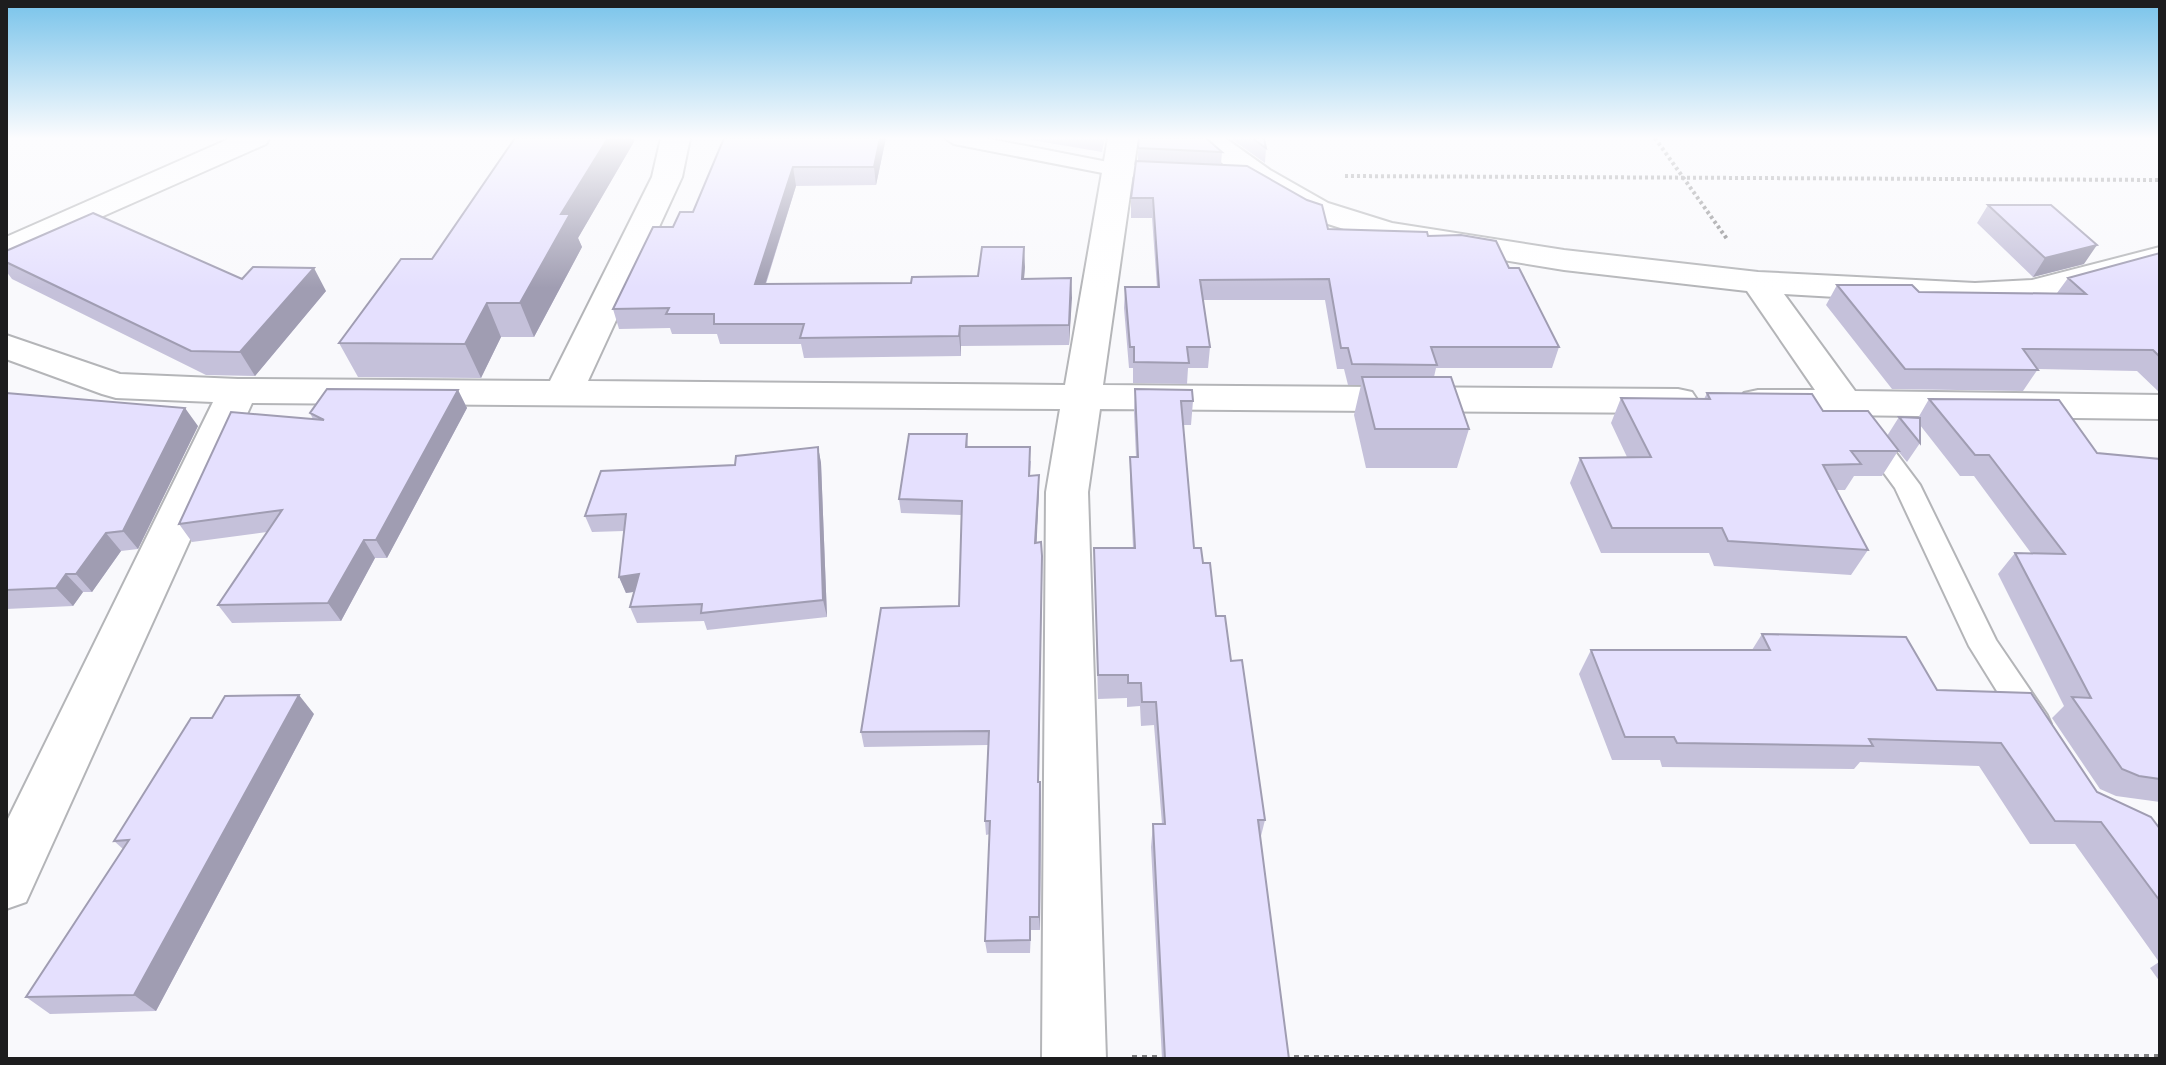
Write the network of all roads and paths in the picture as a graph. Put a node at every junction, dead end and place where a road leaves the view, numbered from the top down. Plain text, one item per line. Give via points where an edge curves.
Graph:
1 (144, 188) edge
2 (662, 188) edge
3 (1115, 188) edge
4 (1268, 188) edge
5 (1690, 188) edge
6 (6, 249) edge
7 (2160, 257) edge
8 (1758, 282) junction
9 (6, 346) edge
10 (238, 391) junction
11 (562, 395) junction
12 (1082, 396) junction
13 (1844, 403) junction
14 (2160, 407) edge
15 (2052, 750) edge
16 (6, 883) edge
17 (2160, 1057) edge
18 (1170, 1058) edge
19 (1282, 1058) edge
20 (1074, 1059) edge

1 - 6 street
2 - 11 street
3 - 12 street
4 - 8 street via 1387,232 1564,260
5 - 8 path
7 - 8 street via 2033,290 1975,294
8 - 13 street
9 - 10 street via 116,386
10 - 11 street
10 - 16 street
11 - 12 street
12 - 13 street
12 - 20 street via 1067,492
13 - 14 street
13 - 15 lane via 1907,485 1984,646
17 - 19 path
18 - 20 path

